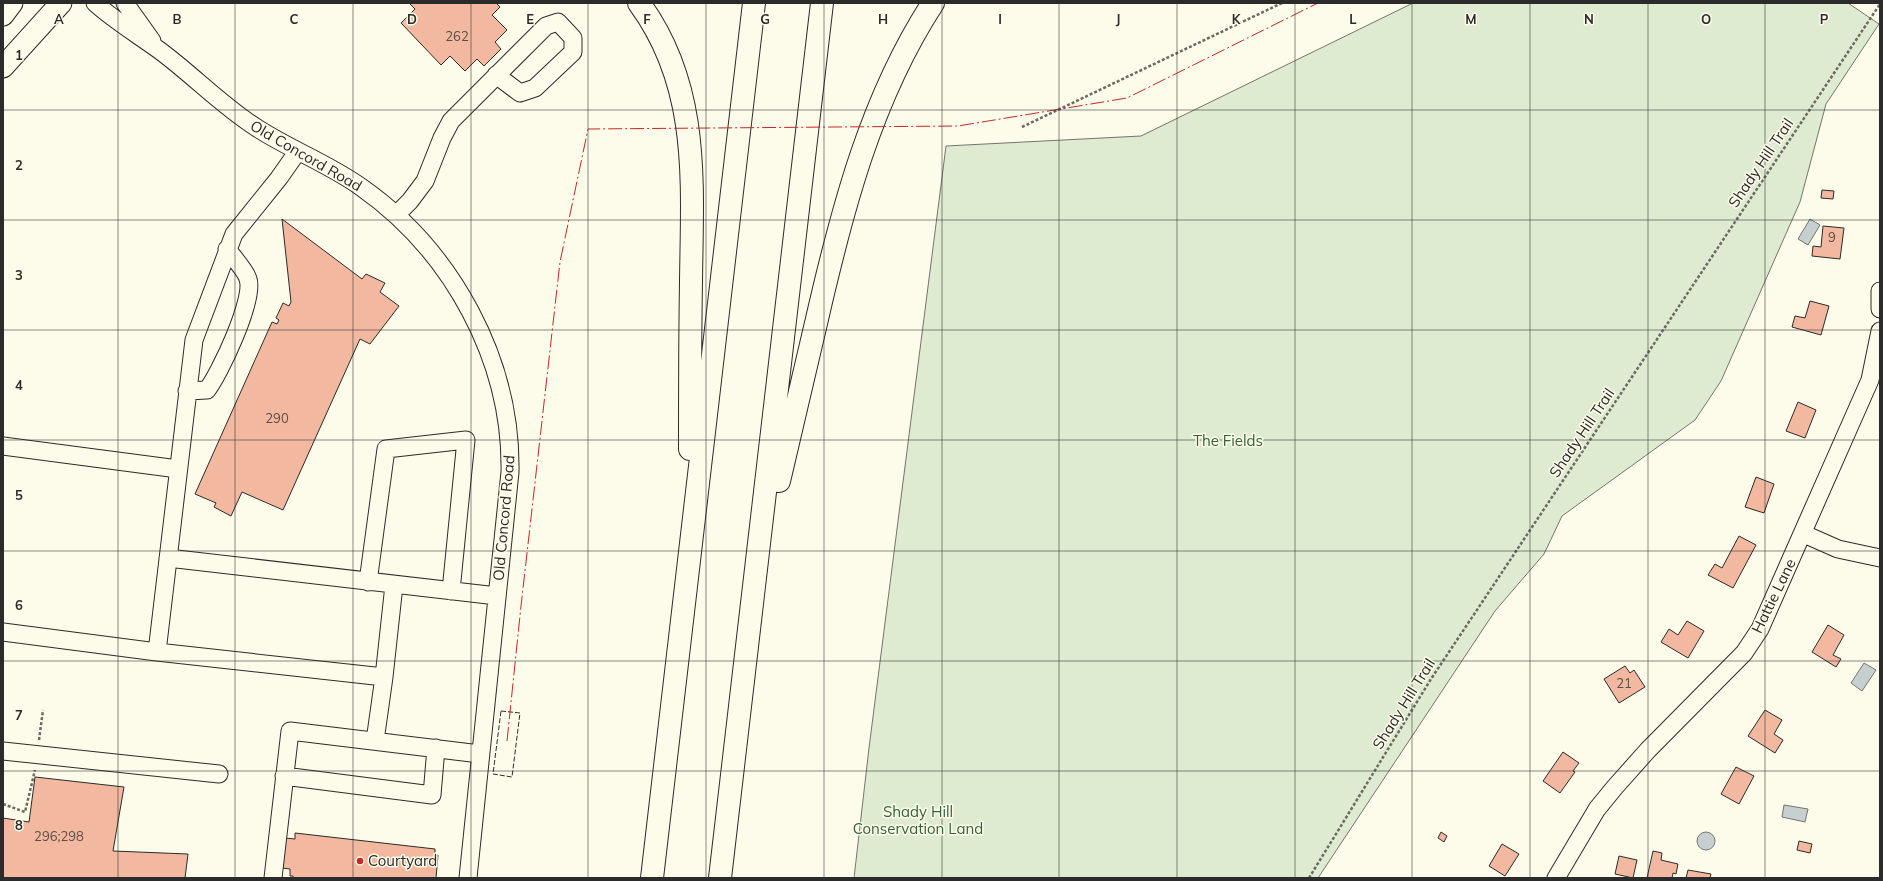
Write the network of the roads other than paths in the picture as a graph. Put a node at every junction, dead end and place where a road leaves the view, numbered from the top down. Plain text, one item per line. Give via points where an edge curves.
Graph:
1 (12, 3) edge
2 (61, 3) edge
3 (95, 3) edge
4 (125, 3) edge
5 (639, 3) edge
6 (754, 3) edge
7 (822, 3) edge
8 (933, 3) edge
9 (3, 15) edge
10 (159, 50) junction
11 (3, 67) edge
12 (496, 75) junction
13 (298, 151) junction
14 (396, 215) junction
15 (227, 249) junction
16 (1880, 291) edge
17 (1880, 309) edge
18 (1880, 331) edge
19 (187, 391) junction
20 (3, 446) edge
21 (178, 469) junction
22 (1804, 534) junction
23 (689, 556) junction
24 (168, 558) junction
25 (1880, 558) edge
26 (368, 582) junction
27 (394, 585) junction
28 (755, 586) junction
29 (451, 591) junction
30 (497, 596) junction
31 (3, 632) edge
32 (157, 652) junction
33 (384, 677) junction
34 (375, 741) junction
35 (436, 748) junction
36 (3, 751) edge
37 (480, 754) junction
38 (219, 774) dead end
39 (284, 776) junction
40 (273, 878) edge
41 (468, 878) edge
42 (652, 878) edge
43 (720, 878) edge
44 (1556, 878) edge

1 - 9 main road
2 - 11 main road
3 - 10 street, Old Concord Road via 120,24
4 - 10 street, Old Concord Road
5 - 23 highway via 665,45 677,75 685,104 690,139 692,195
6 - 23 highway
7 - 28 highway
8 - 28 highway via 909,42 885,92 860,158 834,243
10 - 13 street, Old Concord Road via 240,117
12 - 12 street via 520,93 535,88 573,52 573,38 558,22 546,26
12 - 14 street via 458,113 442,138 431,170 420,190
13 - 14 street, Old Concord Road via 346,177
13 - 15 street via 280,178 241,223
14 - 30 street, Old Concord Road via 432,252 458,290 482,337 499,385 510,450 510,472
15 - 19 street via 194,340
15 - 19 street via 249,279 248,297 216,378 207,390
16 - 17 street
18 - 22 street, Hattie Lane via 1870,380
19 - 21 street
20 - 21 street
21 - 24 street
22 - 25 street via 1838,549
22 - 44 street, Hattie Lane via 1768,614 1744,653 1615,787 1597,809
23 - 42 highway
24 - 26 street
24 - 32 street
26 - 27 street
26 - 29 street via 386,449 466,440
27 - 29 street
27 - 33 street
28 - 43 highway
29 - 30 street
30 - 37 street, Old Concord Road
31 - 32 street
32 - 33 street
33 - 34 street
34 - 35 street
34 - 39 street via 290,731
35 - 37 street
35 - 39 street via 432,795
36 - 38 street
37 - 41 street, Old Concord Road
39 - 40 street

